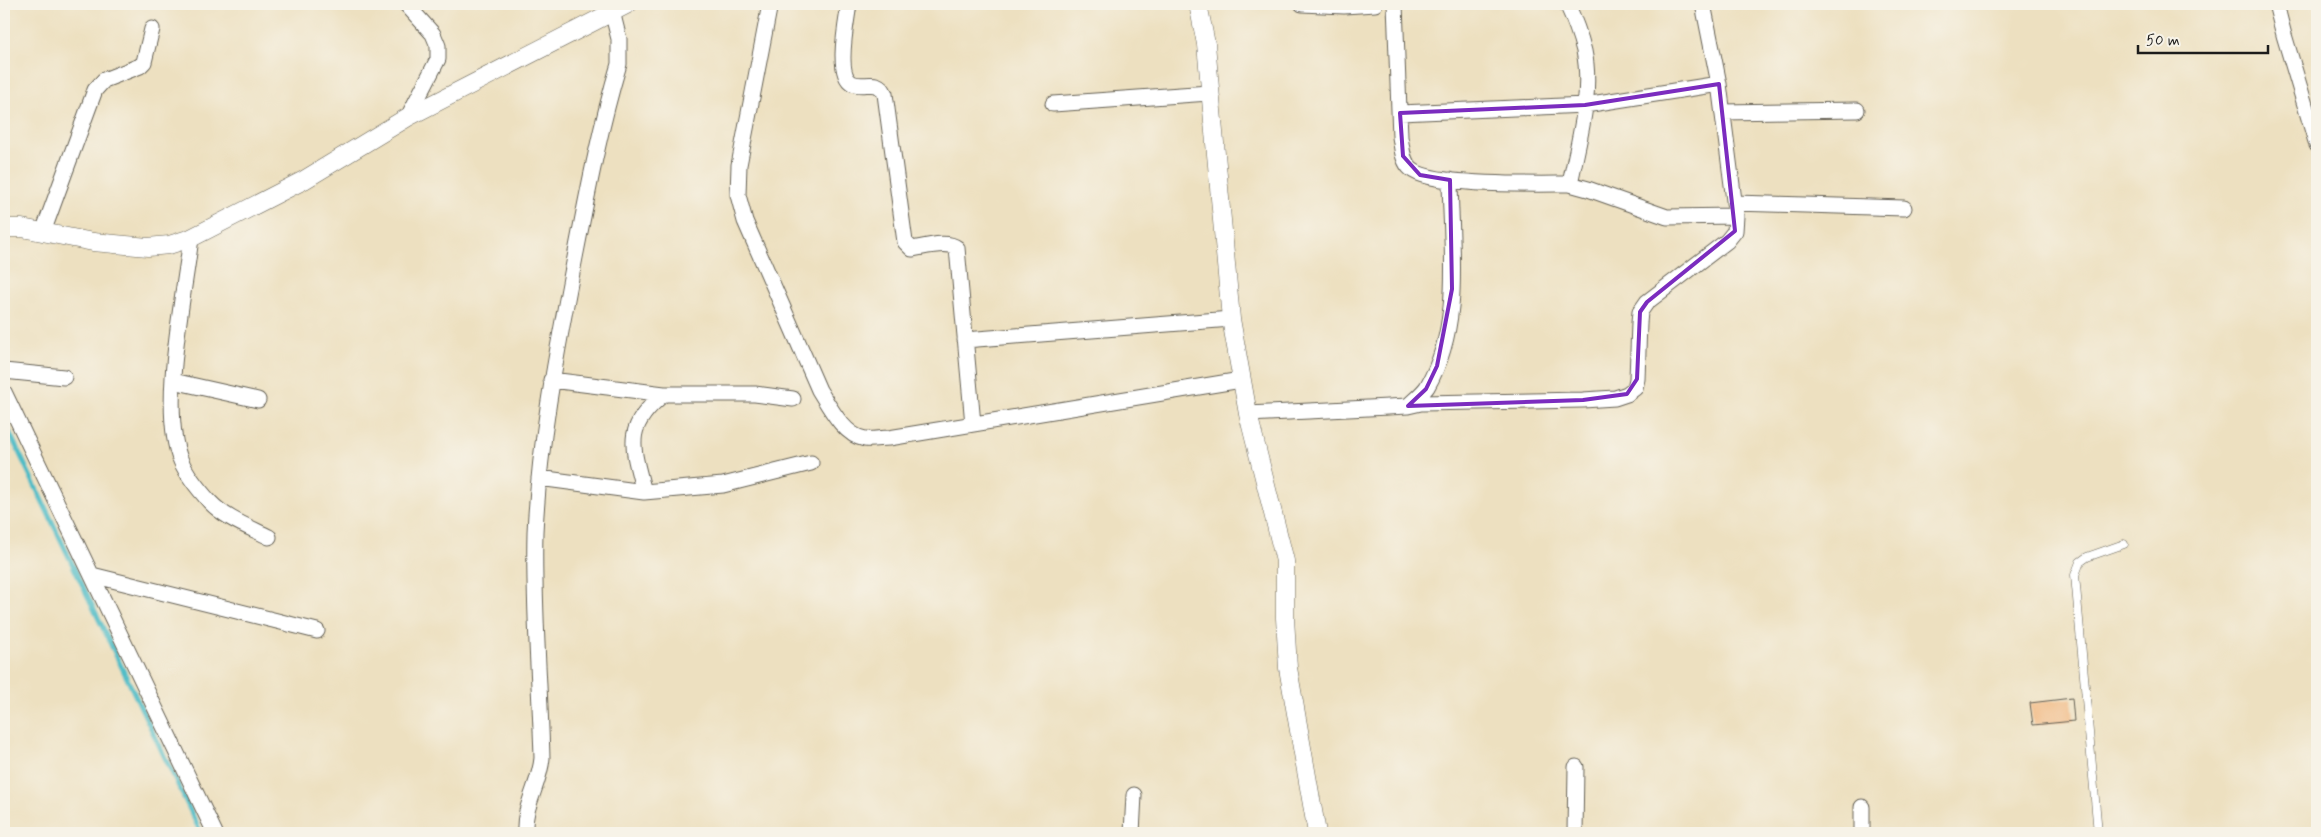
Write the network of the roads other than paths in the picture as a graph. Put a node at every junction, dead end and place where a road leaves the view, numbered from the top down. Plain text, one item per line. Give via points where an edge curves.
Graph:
1 (406, 4) edge
2 (628, 4) edge
3 (770, 4) edge
4 (849, 4) edge
5 (1198, 4) edge
6 (1302, 4) edge
7 (1375, 4) edge
8 (1395, 4) edge
9 (1567, 4) edge
10 (1704, 4) edge
11 (2276, 4) edge
12 (612, 11) junction
13 (152, 29) dead end
14 (1719, 84) junction
15 (1209, 93) junction
16 (1053, 104) dead end
17 (1585, 105) junction
18 (1857, 110) dead end
19 (1723, 112) junction
20 (1400, 113) junction
21 (408, 117) junction
22 (2317, 145) edge
23 (1450, 180) junction
24 (1570, 184) junction
25 (1904, 208) dead end
26 (1735, 209) junction
27 (4, 228) edge
28 (43, 232) junction
29 (191, 238) junction
30 (1231, 319) junction
31 (965, 340) junction
32 (4, 371) edge
33 (64, 377) dead end
34 (551, 380) junction
35 (1241, 380) junction
36 (173, 381) junction
37 (4, 392) edge
38 (664, 394) junction
39 (794, 399) dead end
40 (258, 400) dead end
41 (1408, 406) junction
42 (1248, 414) junction
43 (973, 424) junction
44 (811, 463) dead end
45 (539, 478) junction
46 (644, 492) junction
47 (268, 537) dead end
48 (2124, 544) dead end
49 (92, 575) junction
50 (317, 631) dead end
51 (1576, 767) dead end
52 (1134, 795) dead end
53 (1862, 806) dead end
54 (215, 833) edge
55 (525, 833) edge
56 (1132, 833) edge
57 (1316, 833) edge
58 (1575, 833) edge
59 (1862, 833) edge
60 (2098, 833) edge

1 - 21 street via 433,34 438,46 438,58
2 - 12 street
3 - 43 street via 739,165 738,195 745,221 819,390 850,432 864,439
4 - 31 street via 843,67 853,84 876,84 886,94 907,246 912,249 952,245 957,248
5 - 15 street via 1206,44
6 - 7 street
8 - 20 street
9 - 17 street via 1584,52
10 - 14 street
11 - 22 street
12 - 21 street
12 - 34 street via 619,39 619,64 579,235
13 - 28 street via 144,62 104,80 95,90
14 - 17 street
14 - 19 street
15 - 16 street
15 - 30 street
17 - 20 street
17 - 24 street
18 - 19 street
19 - 26 street
20 - 23 street via 1403,156 1409,168 1420,175
21 - 29 street via 304,180
23 - 24 street
23 - 41 street via 1452,289 1445,339 1426,389
24 - 26 street via 1667,216
25 - 26 street
26 - 41 street via 1735,231 1727,241 1647,302 1640,312 1637,379 1635,388 1627,394 1583,400 1421,403
27 - 28 street
28 - 29 street via 93,242 148,247
29 - 36 street
30 - 31 street
30 - 35 street
31 - 43 street
32 - 33 street
34 - 38 street
34 - 45 street
35 - 42 street
35 - 43 street
36 - 40 street
36 - 47 street via 174,430 181,462 210,502 224,514
37 - 49 street
38 - 39 street via 755,394
38 - 46 street via 649,406 636,427 633,442
41 - 42 street
42 - 57 street via 1285,561 1284,618 1288,668
44 - 46 street via 723,485
45 - 46 street
45 - 55 street via 535,534 542,758 541,770 529,801
48 - 60 lane via 2086,557 2080,562 2075,575
49 - 50 street
49 - 54 street
51 - 58 street
52 - 56 street
53 - 59 street

